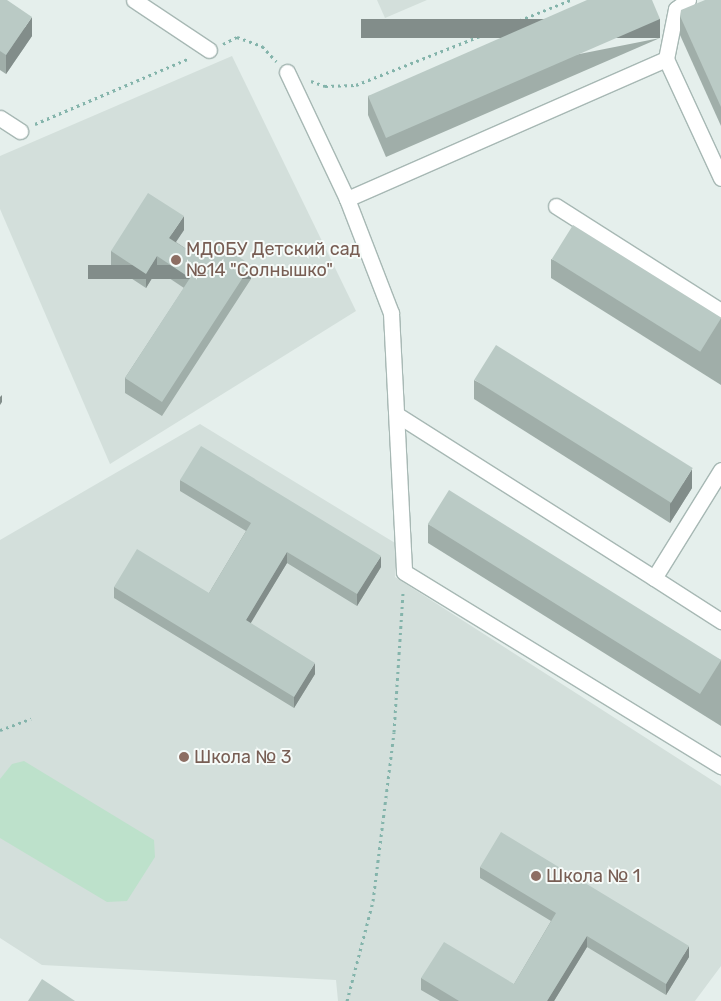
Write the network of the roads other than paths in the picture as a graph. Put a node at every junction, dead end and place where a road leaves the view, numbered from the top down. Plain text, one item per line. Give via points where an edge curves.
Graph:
1 (134, 0) edge
2 (688, 0) edge
3 (209, 50) dead end
4 (666, 59) junction
5 (287, 72) dead end
6 (0, 118) edge
7 (20, 131) dead end
8 (721, 178) edge
9 (348, 199) junction
10 (556, 206) dead end
11 (721, 311) edge
12 (399, 416) junction
13 (721, 470) edge
14 (654, 578) junction
15 (721, 621) edge
16 (721, 766) edge

1 - 3 lane
2 - 4 lane via 676,9
4 - 8 lane
4 - 9 lane
5 - 9 lane
6 - 7 lane
9 - 12 lane via 391,313
10 - 11 lane
12 - 14 lane
12 - 16 lane via 404,572
13 - 14 lane
14 - 15 lane

